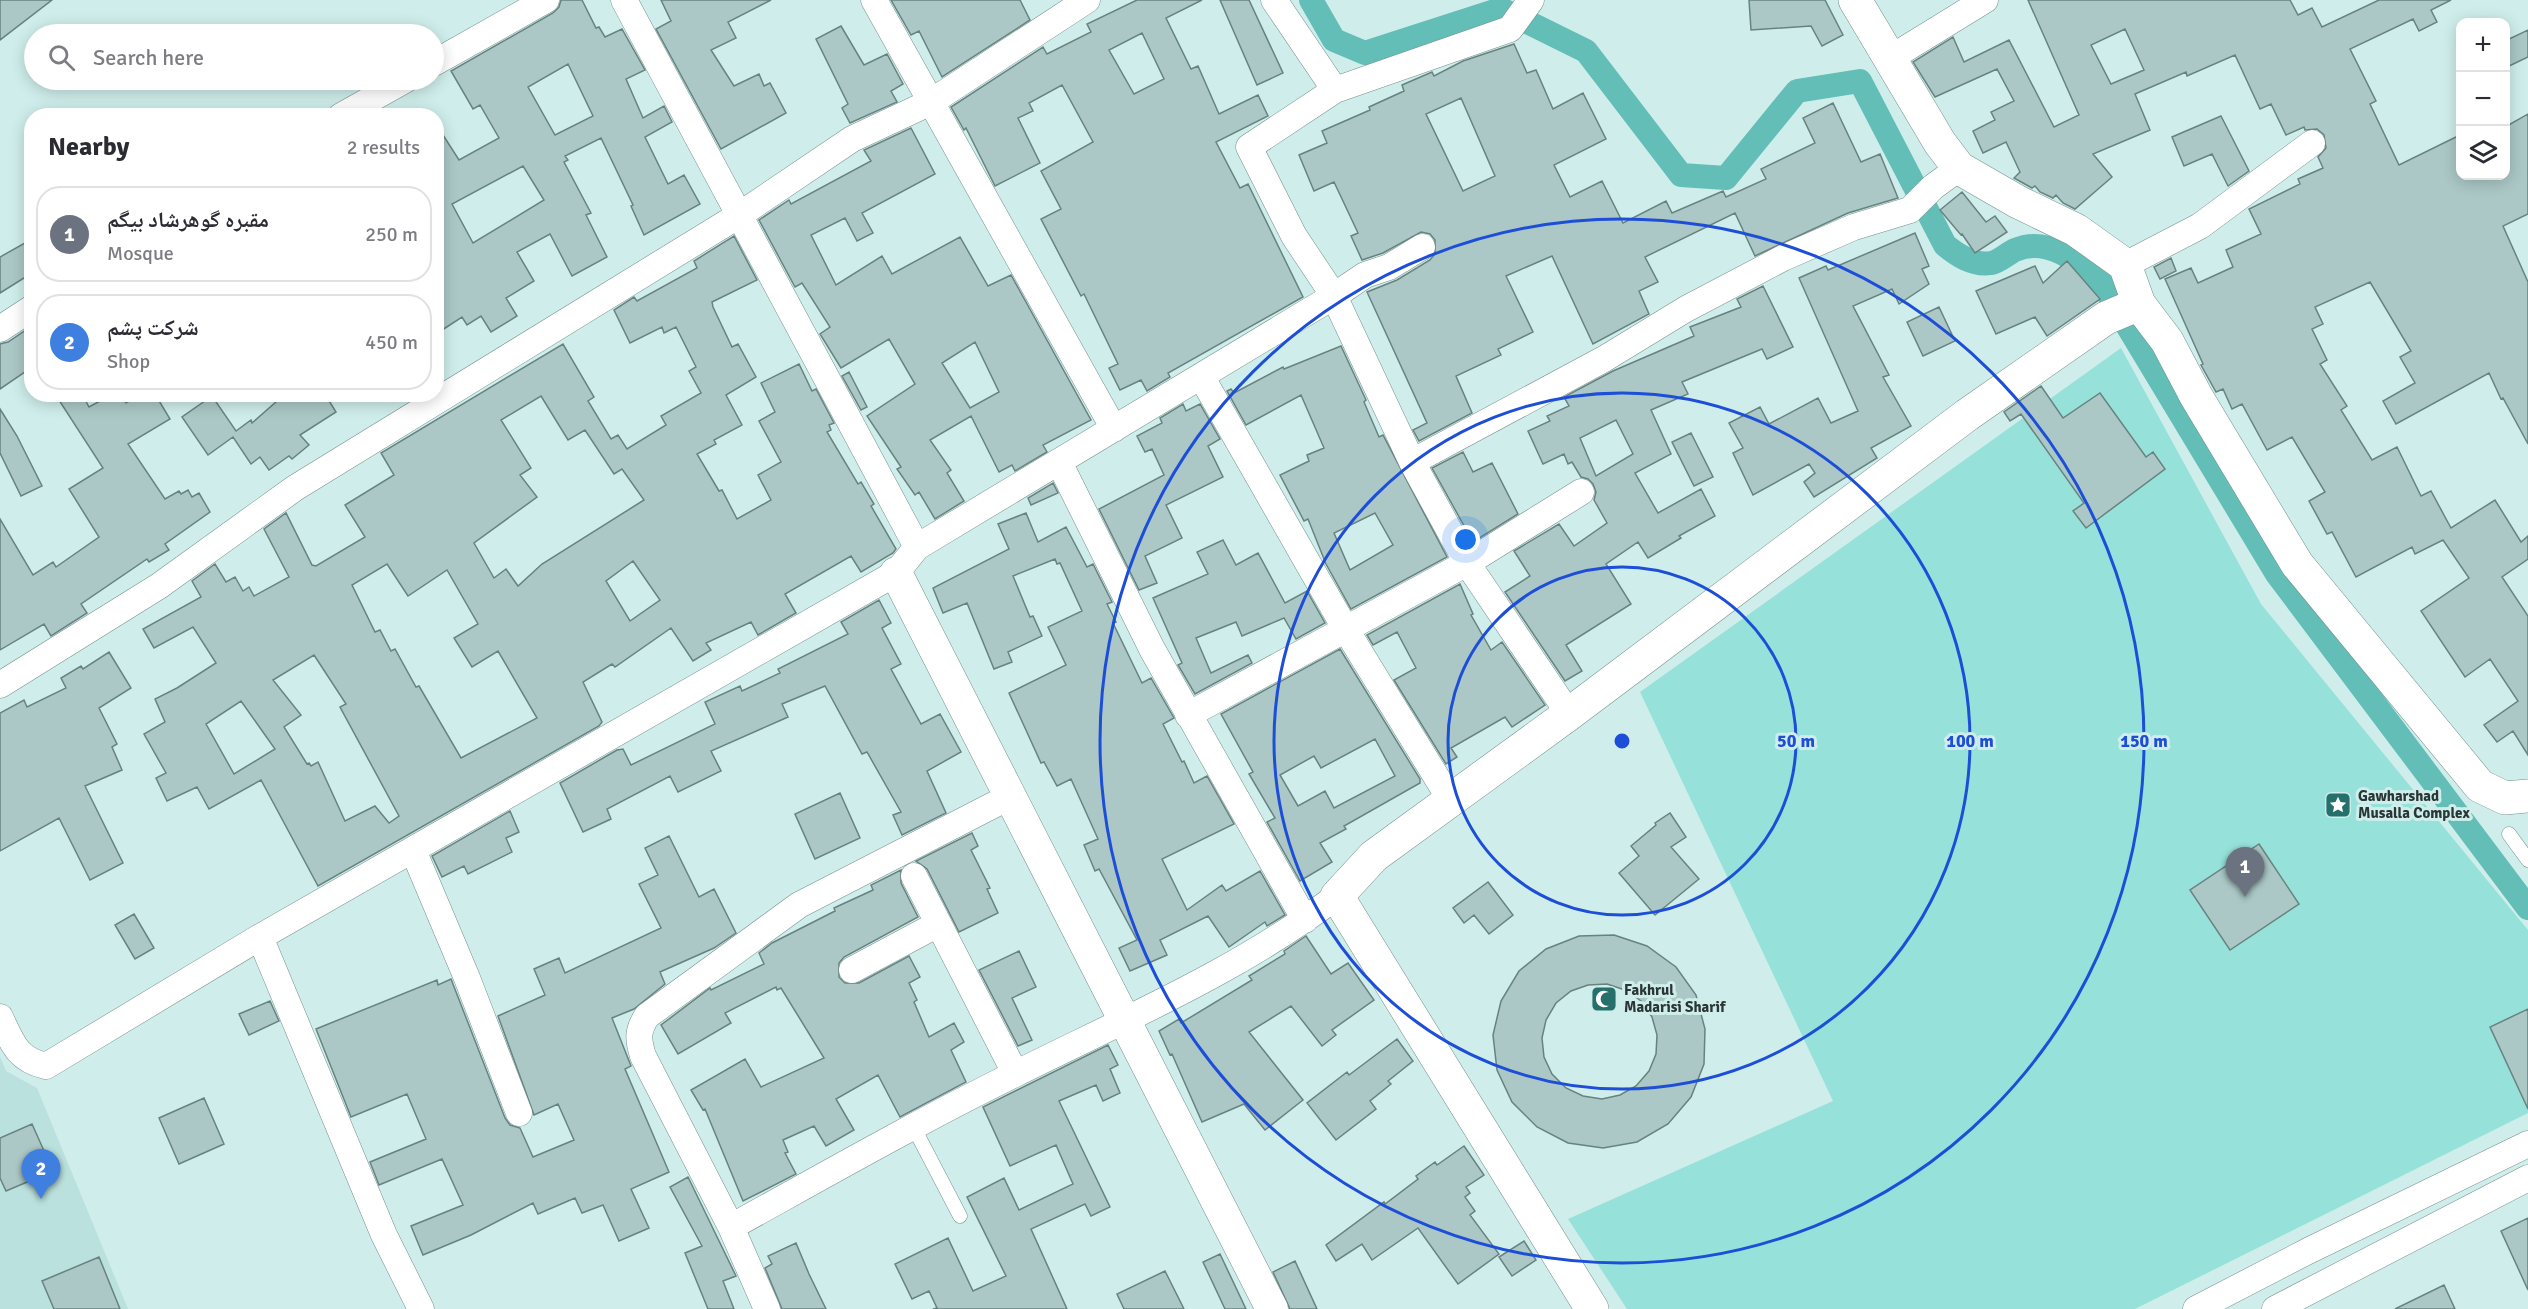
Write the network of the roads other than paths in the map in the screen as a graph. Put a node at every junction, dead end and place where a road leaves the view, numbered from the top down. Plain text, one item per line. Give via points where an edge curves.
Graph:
1 (546, 0) edge
2 (624, 0) edge
3 (874, 0) edge
4 (1087, 0) edge
5 (1274, 0) edge
6 (1531, 0) edge
7 (1855, 0) edge
8 (1985, 0) edge
9 (444, 57) edge
10 (1889, 58) junction
11 (387, 90) edge
12 (1335, 90) junction
13 (931, 102) junction
14 (355, 108) edge
15 (2312, 143) dead end
16 (1946, 177) junction
17 (741, 214) junction
18 (1422, 247) dead end
19 (2125, 265) junction
20 (1334, 296) junction
21 (2139, 304) junction
22 (24, 313) edge
23 (0, 329) edge
24 (1201, 376) junction
25 (444, 396) edge
26 (435, 402) edge
27 (1114, 429) junction
28 (1059, 462) junction
29 (1412, 462) junction
30 (1581, 492) dead end
31 (917, 547) junction
32 (1467, 563) junction
33 (896, 573) junction
34 (1345, 628) junction
35 (0, 685) edge
36 (1569, 714) junction
37 (1188, 716) junction
38 (2528, 796) edge
39 (1009, 797) junction
40 (1450, 799) junction
41 (2509, 834) dead end
42 (413, 850) junction
43 (2528, 860) edge
44 (914, 876) dead end
45 (1336, 896) junction
46 (1305, 920) junction
47 (938, 924) junction
48 (260, 937) junction
49 (852, 970) dead end
50 (0, 1017) edge
51 (1126, 1020) junction
52 (1015, 1073) junction
53 (519, 1113) dead end
54 (913, 1126) junction
55 (2528, 1144) edge
56 (2528, 1178) edge
57 (960, 1216) dead end
58 (731, 1227) junction
59 (421, 1309) edge
60 (767, 1309) edge
61 (1272, 1309) edge
62 (1592, 1309) edge
63 (2196, 1309) edge
64 (2275, 1309) edge

1 - 9 street
2 - 17 street
3 - 13 street
4 - 13 street
5 - 12 street
6 - 12 street via 1510,29
7 - 10 main road
8 - 10 street
10 - 16 main road via 1940,143
11 - 14 street
12 - 20 street via 1249,147 1294,236
13 - 17 street via 852,139
13 - 27 street
15 - 19 street via 2200,226
16 - 19 main road via 2018,202 2076,230
16 - 29 street via 1910,210 1854,227 1784,258
17 - 25 street
17 - 31 street
18 - 20 street via 1389,267 1365,275
19 - 21 main road
20 - 24 street
20 - 29 street
21 - 36 main road via 2106,318 1967,415
21 - 38 main road via 2167,341 2297,564 2480,786 2505,798
22 - 23 street
24 - 27 street
24 - 34 street
26 - 35 street via 295,488 159,586
27 - 28 street
28 - 31 street
28 - 37 street
29 - 32 street
30 - 32 street
31 - 33 street
32 - 34 street
32 - 36 street
33 - 39 street
33 - 42 street
34 - 37 street
34 - 40 street
36 - 40 main road
37 - 46 street
39 - 51 street
39 - 58 street via 799,904 641,1024 638,1039 644,1056
40 - 45 main road via 1374,856
41 - 43 lane
42 - 48 street
42 - 53 street
44 - 47 street
45 - 46 street
45 - 62 main road
46 - 51 street
47 - 49 street
47 - 52 street
48 - 50 street via 46,1066 29,1062 15,1048
48 - 59 street via 384,1235
51 - 52 street
51 - 61 street
52 - 54 street
54 - 57 lane
54 - 58 street
55 - 63 street
56 - 64 street
58 - 60 street

